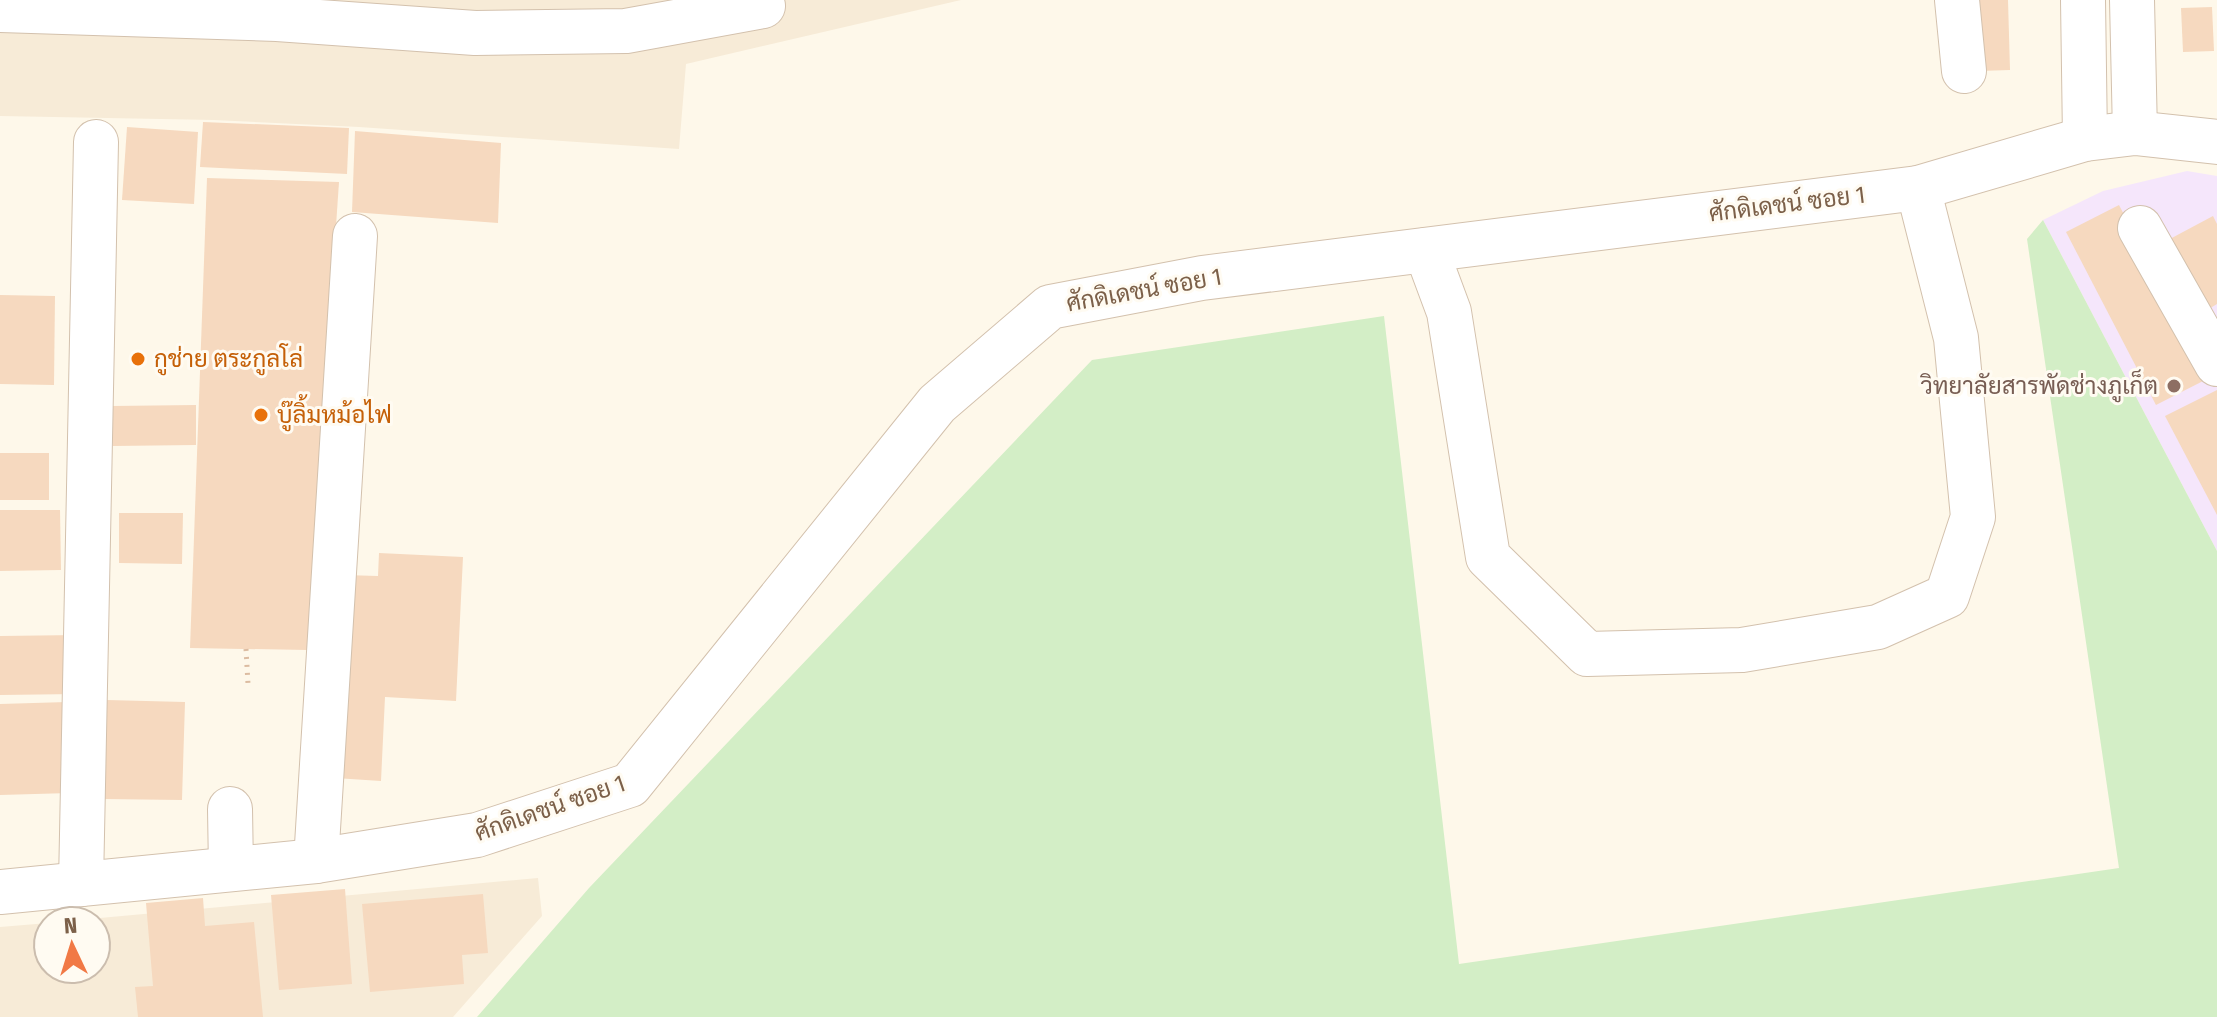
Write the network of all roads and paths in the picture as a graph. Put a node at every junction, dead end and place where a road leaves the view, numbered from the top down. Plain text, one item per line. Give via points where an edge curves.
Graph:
1 (1957, 0) edge
2 (2083, 0) edge
3 (2132, 0) edge
4 (763, 6) dead end
5 (211, 8) edge
6 (688, 9) edge
7 (0, 10) edge
8 (1964, 71) dead end
9 (2135, 133) junction
10 (2085, 139) junction
11 (96, 142) dead end
12 (2217, 142) edge
13 (1918, 188) junction
14 (2140, 228) dead end
15 (355, 236) dead end
16 (1426, 250) junction
17 (2217, 364) edge
18 (246, 649) dead end
19 (248, 684) dead end
20 (230, 809) dead end
21 (316, 861) junction
22 (231, 869) junction
23 (81, 884) junction
24 (0, 892) edge

1 - 8 street
2 - 10 street
3 - 9 street
4 - 6 street
5 - 6 street via 277,19 475,33 626,31
5 - 7 street
9 - 10 street, ศักดิเดชน์ ซอย 1
9 - 12 street, ศักดิเดชน์ ซอย 1
10 - 13 street, ศักดิเดชน์ ซอย 1
11 - 23 street
13 - 16 street, ศักดิเดชน์ ซอย 1
13 - 16 street via 1956,338 1973,517 1947,596 1878,627 1742,650 1587,654 1488,557 1449,312
14 - 17 street
15 - 21 street
16 - 21 street, ศักดิเดชน์ ซอย 1 via 1202,278 1050,307 937,404 630,785 477,835
18 - 19 path
20 - 22 street
21 - 22 street, ศักดิเดชน์ ซอย 1
22 - 23 street, ศักดิเดชน์ ซอย 1
23 - 24 street, ศักดิเดชน์ ซอย 1

